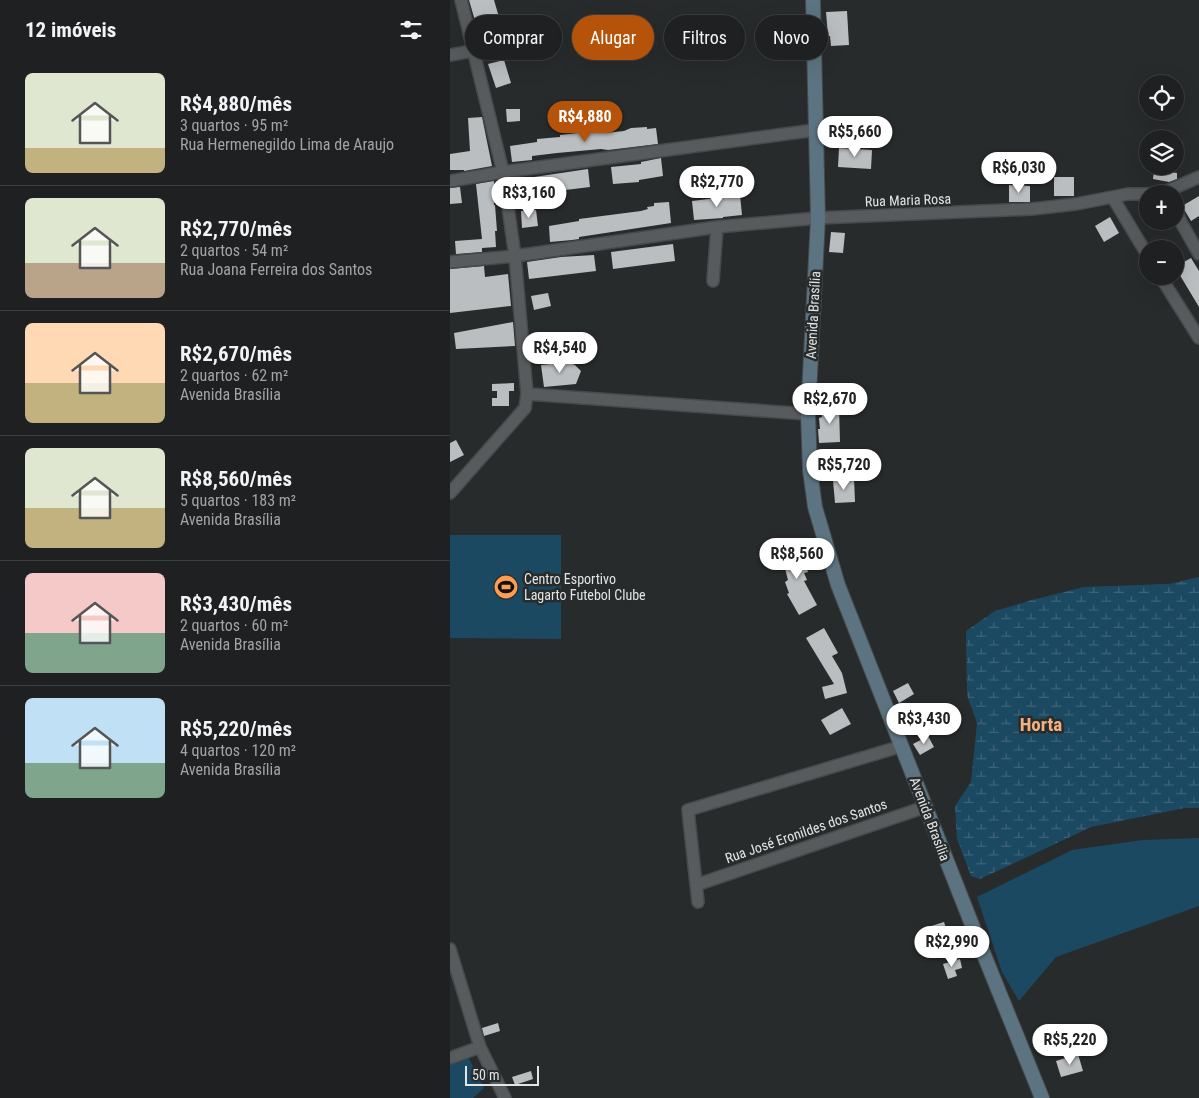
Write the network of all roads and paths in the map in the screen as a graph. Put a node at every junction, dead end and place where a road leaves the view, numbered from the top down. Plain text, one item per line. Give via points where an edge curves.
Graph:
1 (461, 0) edge
2 (813, 0) edge
3 (465, 19) edge
4 (465, 52) edge
5 (450, 55) edge
6 (474, 60) edge
7 (815, 130) junction
8 (503, 172) junction
9 (1199, 177) edge
10 (450, 180) edge
11 (1182, 185) edge
12 (1139, 194) edge
13 (1113, 198) junction
14 (818, 218) junction
15 (717, 227) junction
16 (1184, 228) edge
17 (1139, 241) edge
18 (1199, 254) edge
19 (515, 256) junction
20 (450, 262) edge
21 (713, 281) dead end
22 (1166, 285) edge
23 (1199, 338) edge
24 (527, 394) junction
25 (808, 414) junction
26 (450, 493) edge
27 (902, 746) junction
28 (925, 806) junction
29 (696, 885) junction
30 (698, 902) dead end
31 (450, 949) edge
32 (480, 1047) junction
33 (450, 1058) edge
34 (505, 1098) edge
35 (1042, 1098) edge

1 - 3 street
2 - 7 main road, Avenida Brasília
4 - 5 street
6 - 8 street
7 - 8 street
7 - 14 main road, Avenida Brasília
8 - 10 street
8 - 19 street
9 - 11 street, Rua Maria Rosa
12 - 13 street, Rua Maria Rosa
13 - 14 street, Rua Maria Rosa via 1002,211
13 - 17 street
14 - 15 street, Rua Maria Rosa
14 - 25 main road, Avenida Brasília
15 - 19 street, Rua Maria Rosa
15 - 21 street
16 - 18 street
19 - 20 street, Rua Maria Rosa
19 - 24 street
22 - 23 street
24 - 25 street
24 - 26 street via 525,408
25 - 27 main road, Avenida Brasília via 815,507 838,585
27 - 28 main road, Avenida Brasília
27 - 29 street via 688,810
28 - 29 street, Rua José Eronildes dos Santos
28 - 35 main road, Avenida Brasília
29 - 30 street
31 - 32 street
32 - 33 street
32 - 34 street

